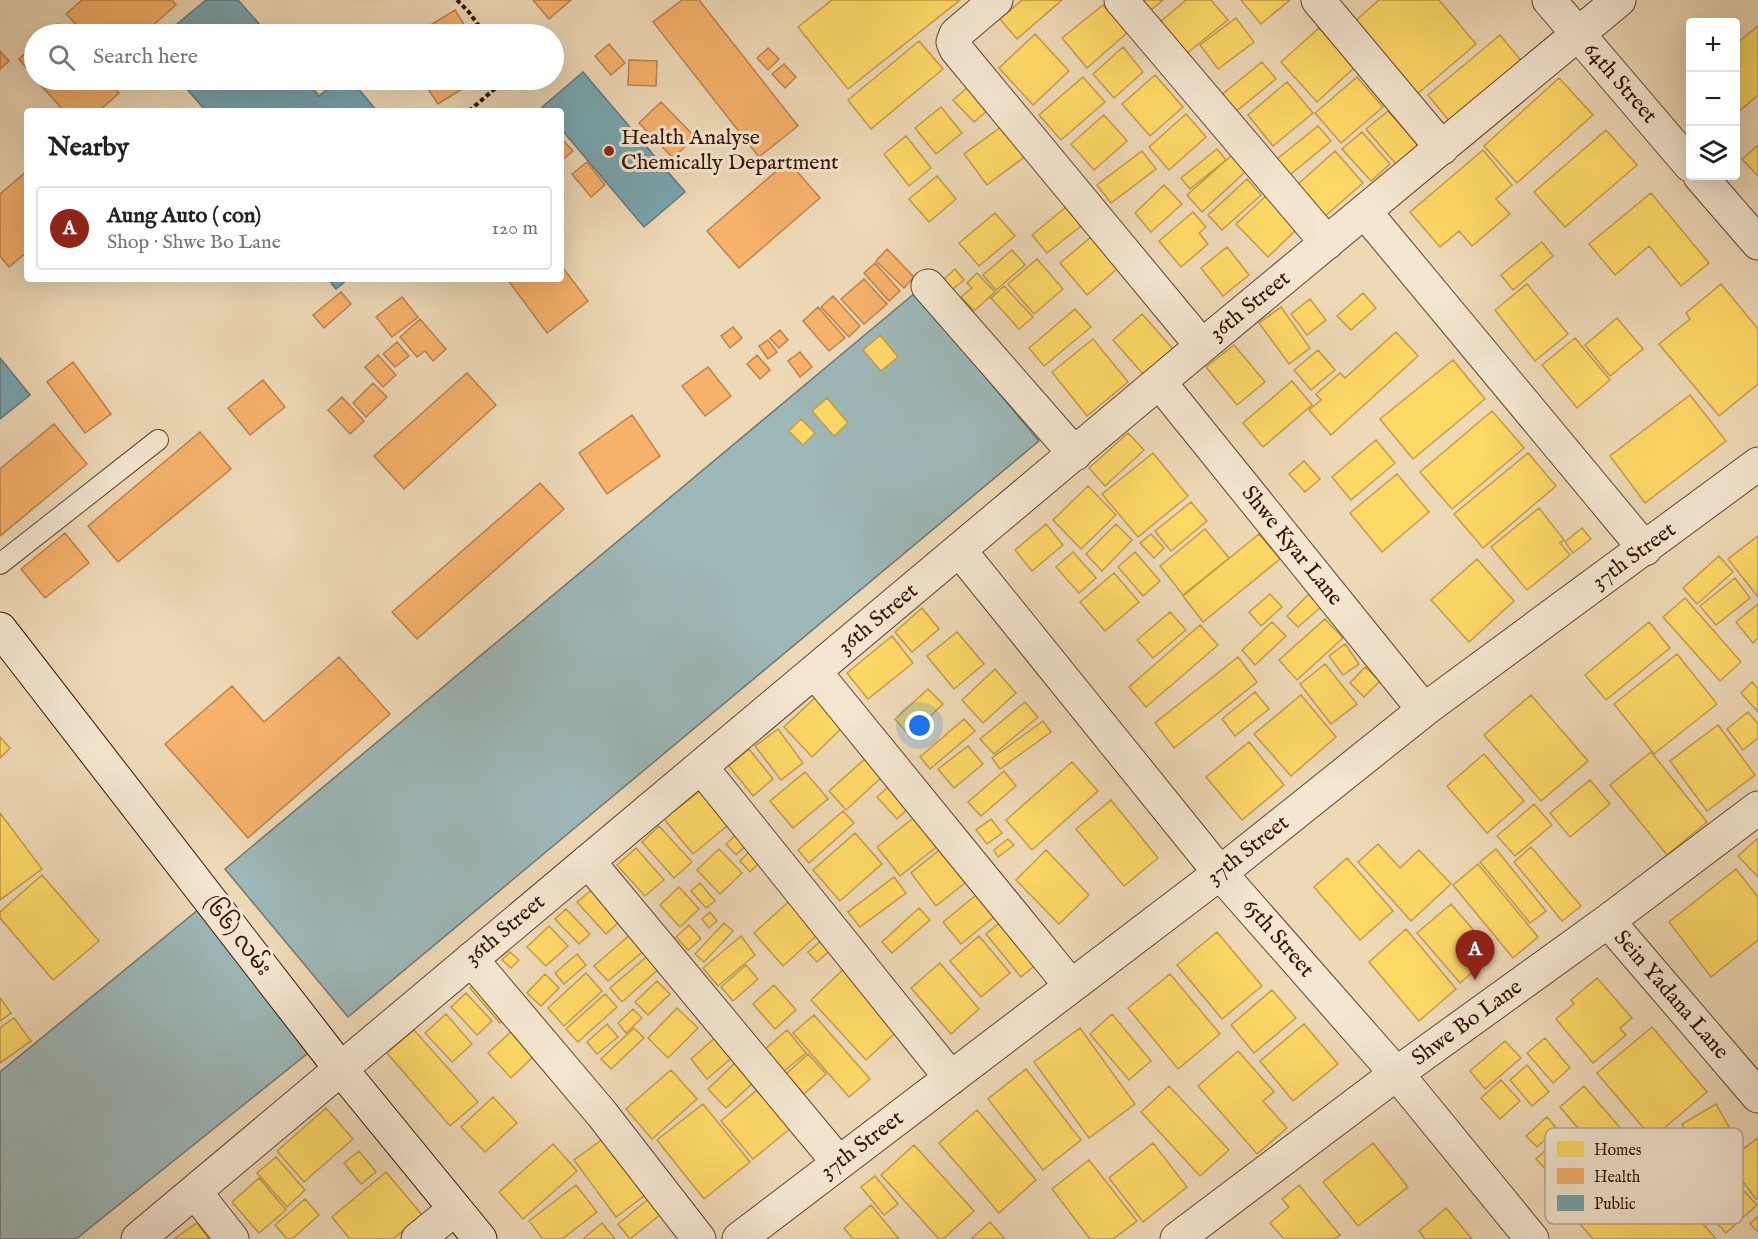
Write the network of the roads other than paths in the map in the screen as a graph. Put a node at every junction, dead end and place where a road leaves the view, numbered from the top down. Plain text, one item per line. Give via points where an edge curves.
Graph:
1 (996, 0) edge
2 (1121, 0) edge
3 (1318, 0) edge
4 (1550, 0) edge
5 (1619, 0) edge
6 (1578, 34) junction
7 (1442, 148) junction
8 (1686, 160) edge
9 (1703, 180) edge
10 (1365, 212) junction
11 (1327, 243) junction
12 (1758, 243) edge
13 (928, 286) dead end
14 (1202, 346) junction
15 (1160, 383) junction
16 (158, 440) dead end
17 (1075, 454) junction
18 (1758, 464) edge
19 (1645, 549) junction
20 (960, 551) junction
21 (0, 564) edge
22 (0, 628) edge
23 (814, 672) junction
24 (1424, 710) junction
25 (701, 767) junction
26 (1758, 808) edge
27 (588, 861) junction
28 (1220, 873) junction
29 (1608, 921) junction
30 (471, 958) junction
31 (1071, 986) junction
32 (340, 1068) junction
33 (1396, 1074) junction
34 (951, 1078) junction
35 (1758, 1096) edge
36 (839, 1163) junction
37 (195, 1192) junction
38 (455, 1209) junction
39 (138, 1239) edge
40 (232, 1239) edge
41 (418, 1239) edge
42 (480, 1239) edge
43 (699, 1239) edge
44 (739, 1239) edge
45 (1177, 1239) edge
46 (1532, 1239) edge

1 - 14 street via 956,34 953,42
2 - 11 street
3 - 7 street
4 - 6 street, 64th Street
5 - 6 street, 36th Street
6 - 7 street, 36th Street
6 - 8 street, 64th Street
7 - 10 street, 36th Street
9 - 12 street
10 - 11 street, 36th Street
10 - 19 street
11 - 14 street, 36th Street
13 - 17 street
14 - 15 street, 36th Street
15 - 17 street, 36th Street
15 - 24 street, Shwe Kyar Lane
16 - 21 lane
17 - 20 street, 36th Street
18 - 19 street, 37th Street
19 - 24 street, 37th Street
20 - 23 street, 36th Street
20 - 28 street, 65th Street
22 - 32 street, (၆၆) လမ်း
23 - 25 street, 36th Street
23 - 31 street
24 - 28 street, 37th Street
25 - 27 street, 36th Street
25 - 34 street
26 - 29 street, Shwe Bo Lane
27 - 30 street, 36th Street
27 - 36 street
28 - 31 street, 37th Street
28 - 33 street, 65th Street
29 - 33 street, Shwe Bo Lane
29 - 35 street, Sein Yadana Lane
30 - 32 street, 36th Street
30 - 43 street via 602,1114
31 - 34 street, 37th Street
32 - 37 street, 36th Street
32 - 38 street, (၆၆) လမ်း
33 - 45 street, Shwe Bo Lane
33 - 46 street, 65th Street
34 - 36 street, 37th Street
36 - 44 street, 37th Street
37 - 39 street, 36th Street
37 - 40 street
38 - 41 street
38 - 42 street, (၆၆) လမ်း

